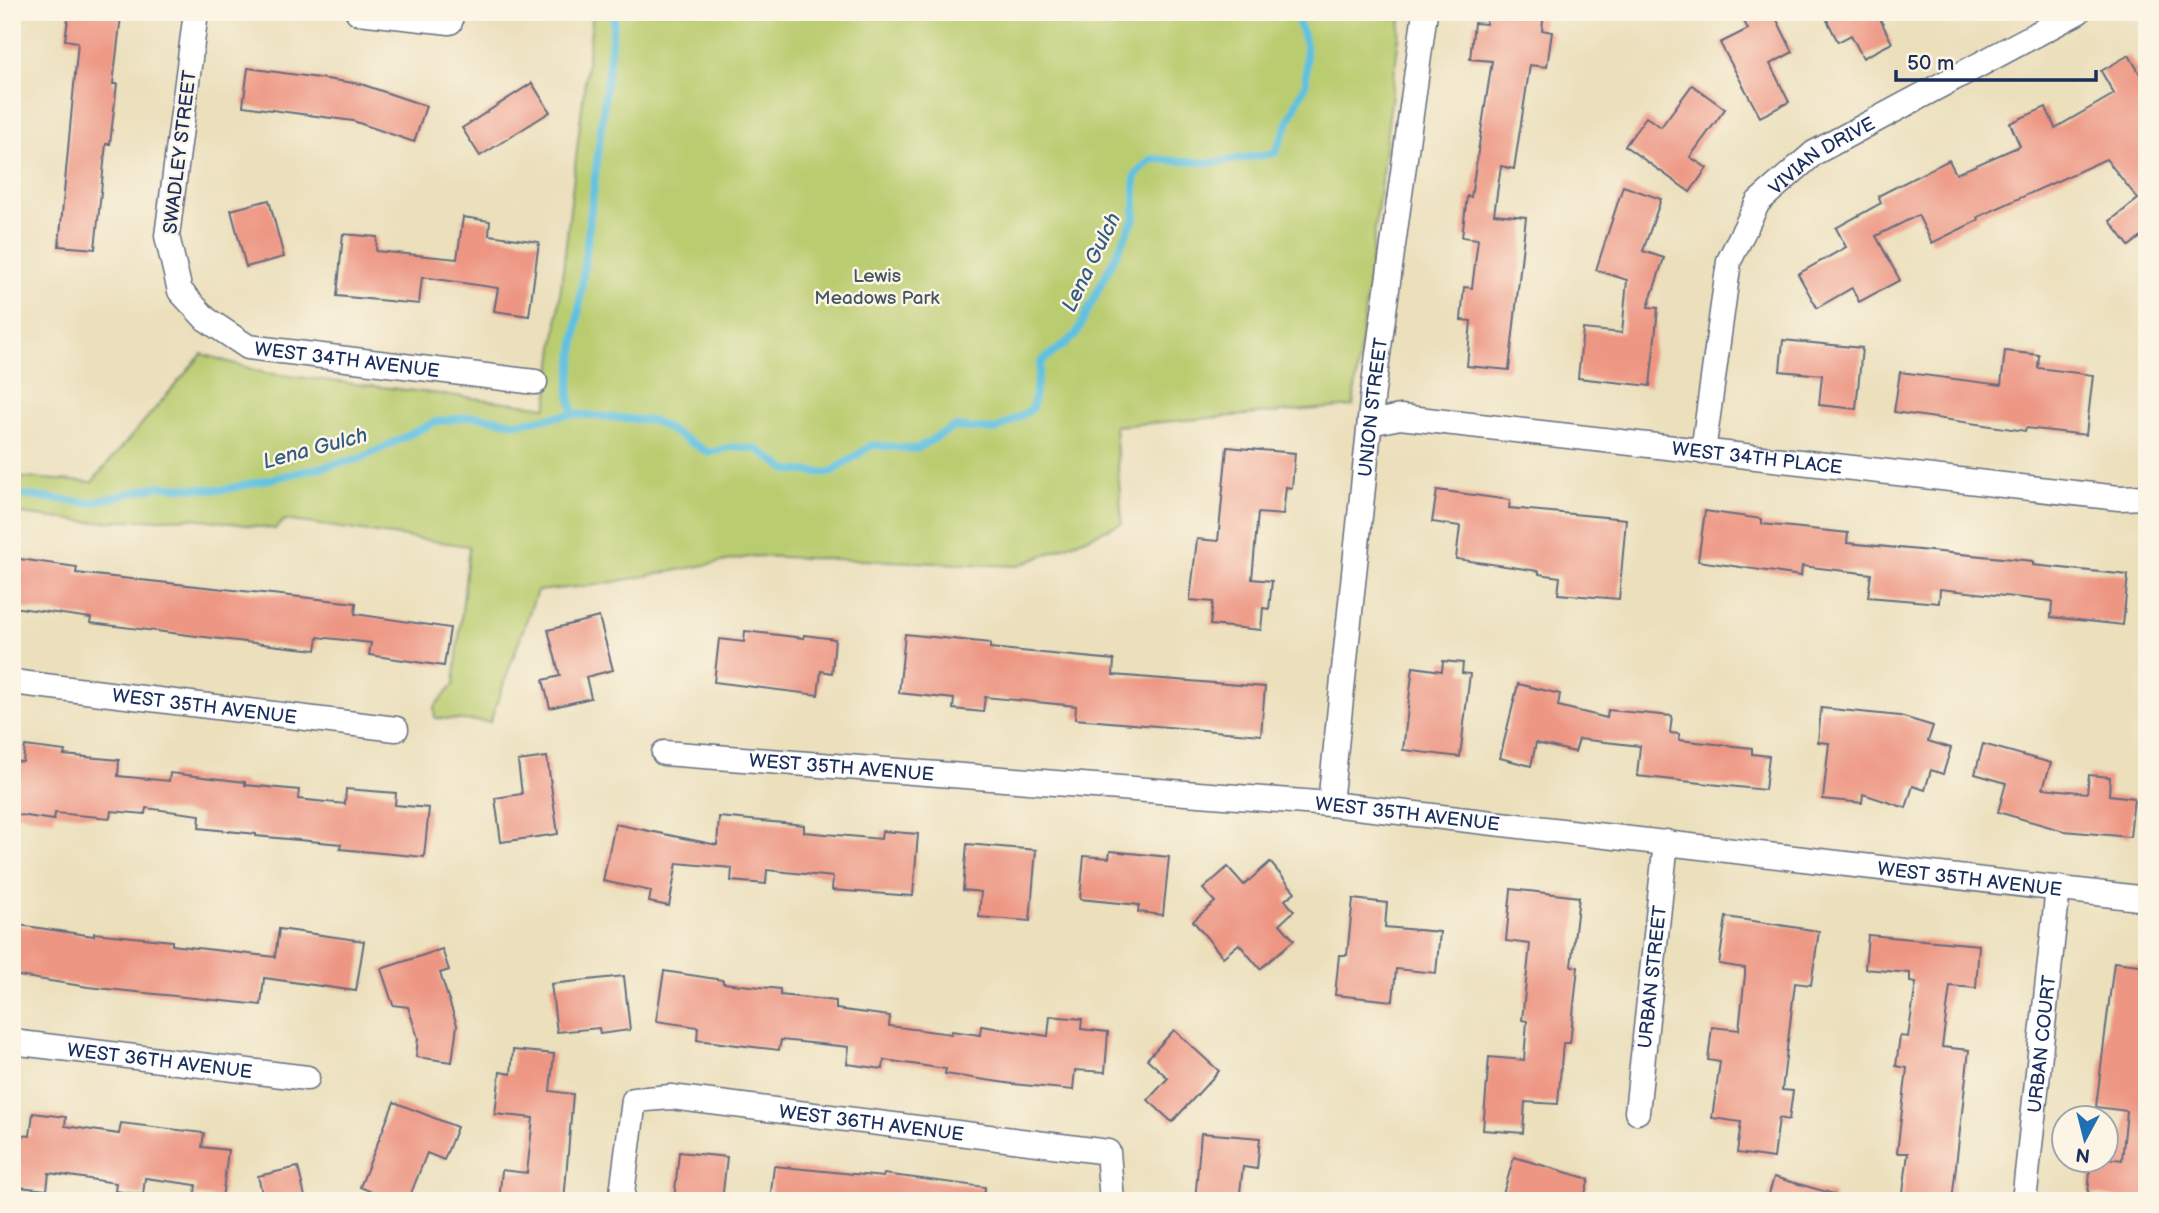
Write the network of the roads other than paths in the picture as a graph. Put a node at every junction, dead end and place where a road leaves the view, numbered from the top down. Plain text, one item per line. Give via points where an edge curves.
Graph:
1 (196, 12) edge
2 (358, 12) edge
3 (1425, 12) edge
4 (2078, 12) edge
5 (450, 22) dead end
6 (180, 291) joint
7 (535, 382) dead end
8 (1370, 423) junction
9 (1703, 452) junction
10 (2147, 496) edge
11 (12, 682) edge
12 (396, 729) dead end
13 (664, 753) dead end
14 (1330, 804) junction
15 (1666, 842) junction
16 (2058, 888) junction
17 (2147, 899) edge
18 (12, 1042) edge
19 (307, 1078) dead end
20 (1637, 1112) dead end
21 (621, 1201) edge
22 (1112, 1201) edge
23 (2024, 1201) edge

1 - 6 street, SWADLEY STREET via 167,236
2 - 5 street
3 - 8 street, UNION STREET
4 - 9 street, VIVIAN DRIVE via 1814,153 1758,202 1729,261
6 - 7 street, WEST 34TH AVENUE via 206,319 248,347
8 - 9 street, WEST 34TH PLACE via 1400,417
8 - 14 street, UNION STREET
9 - 10 street, WEST 34TH PLACE via 2119,498
11 - 12 street, WEST 35TH AVENUE
13 - 14 street, WEST 35TH AVENUE
14 - 15 street, WEST 35TH AVENUE
15 - 16 street, WEST 35TH AVENUE
15 - 20 street, URBAN STREET
16 - 17 street, WEST 35TH AVENUE
16 - 23 street, URBAN COURT
18 - 19 street, WEST 36TH AVENUE
21 - 22 street, WEST 36TH AVENUE via 634,1100 671,1097 1108,1152

